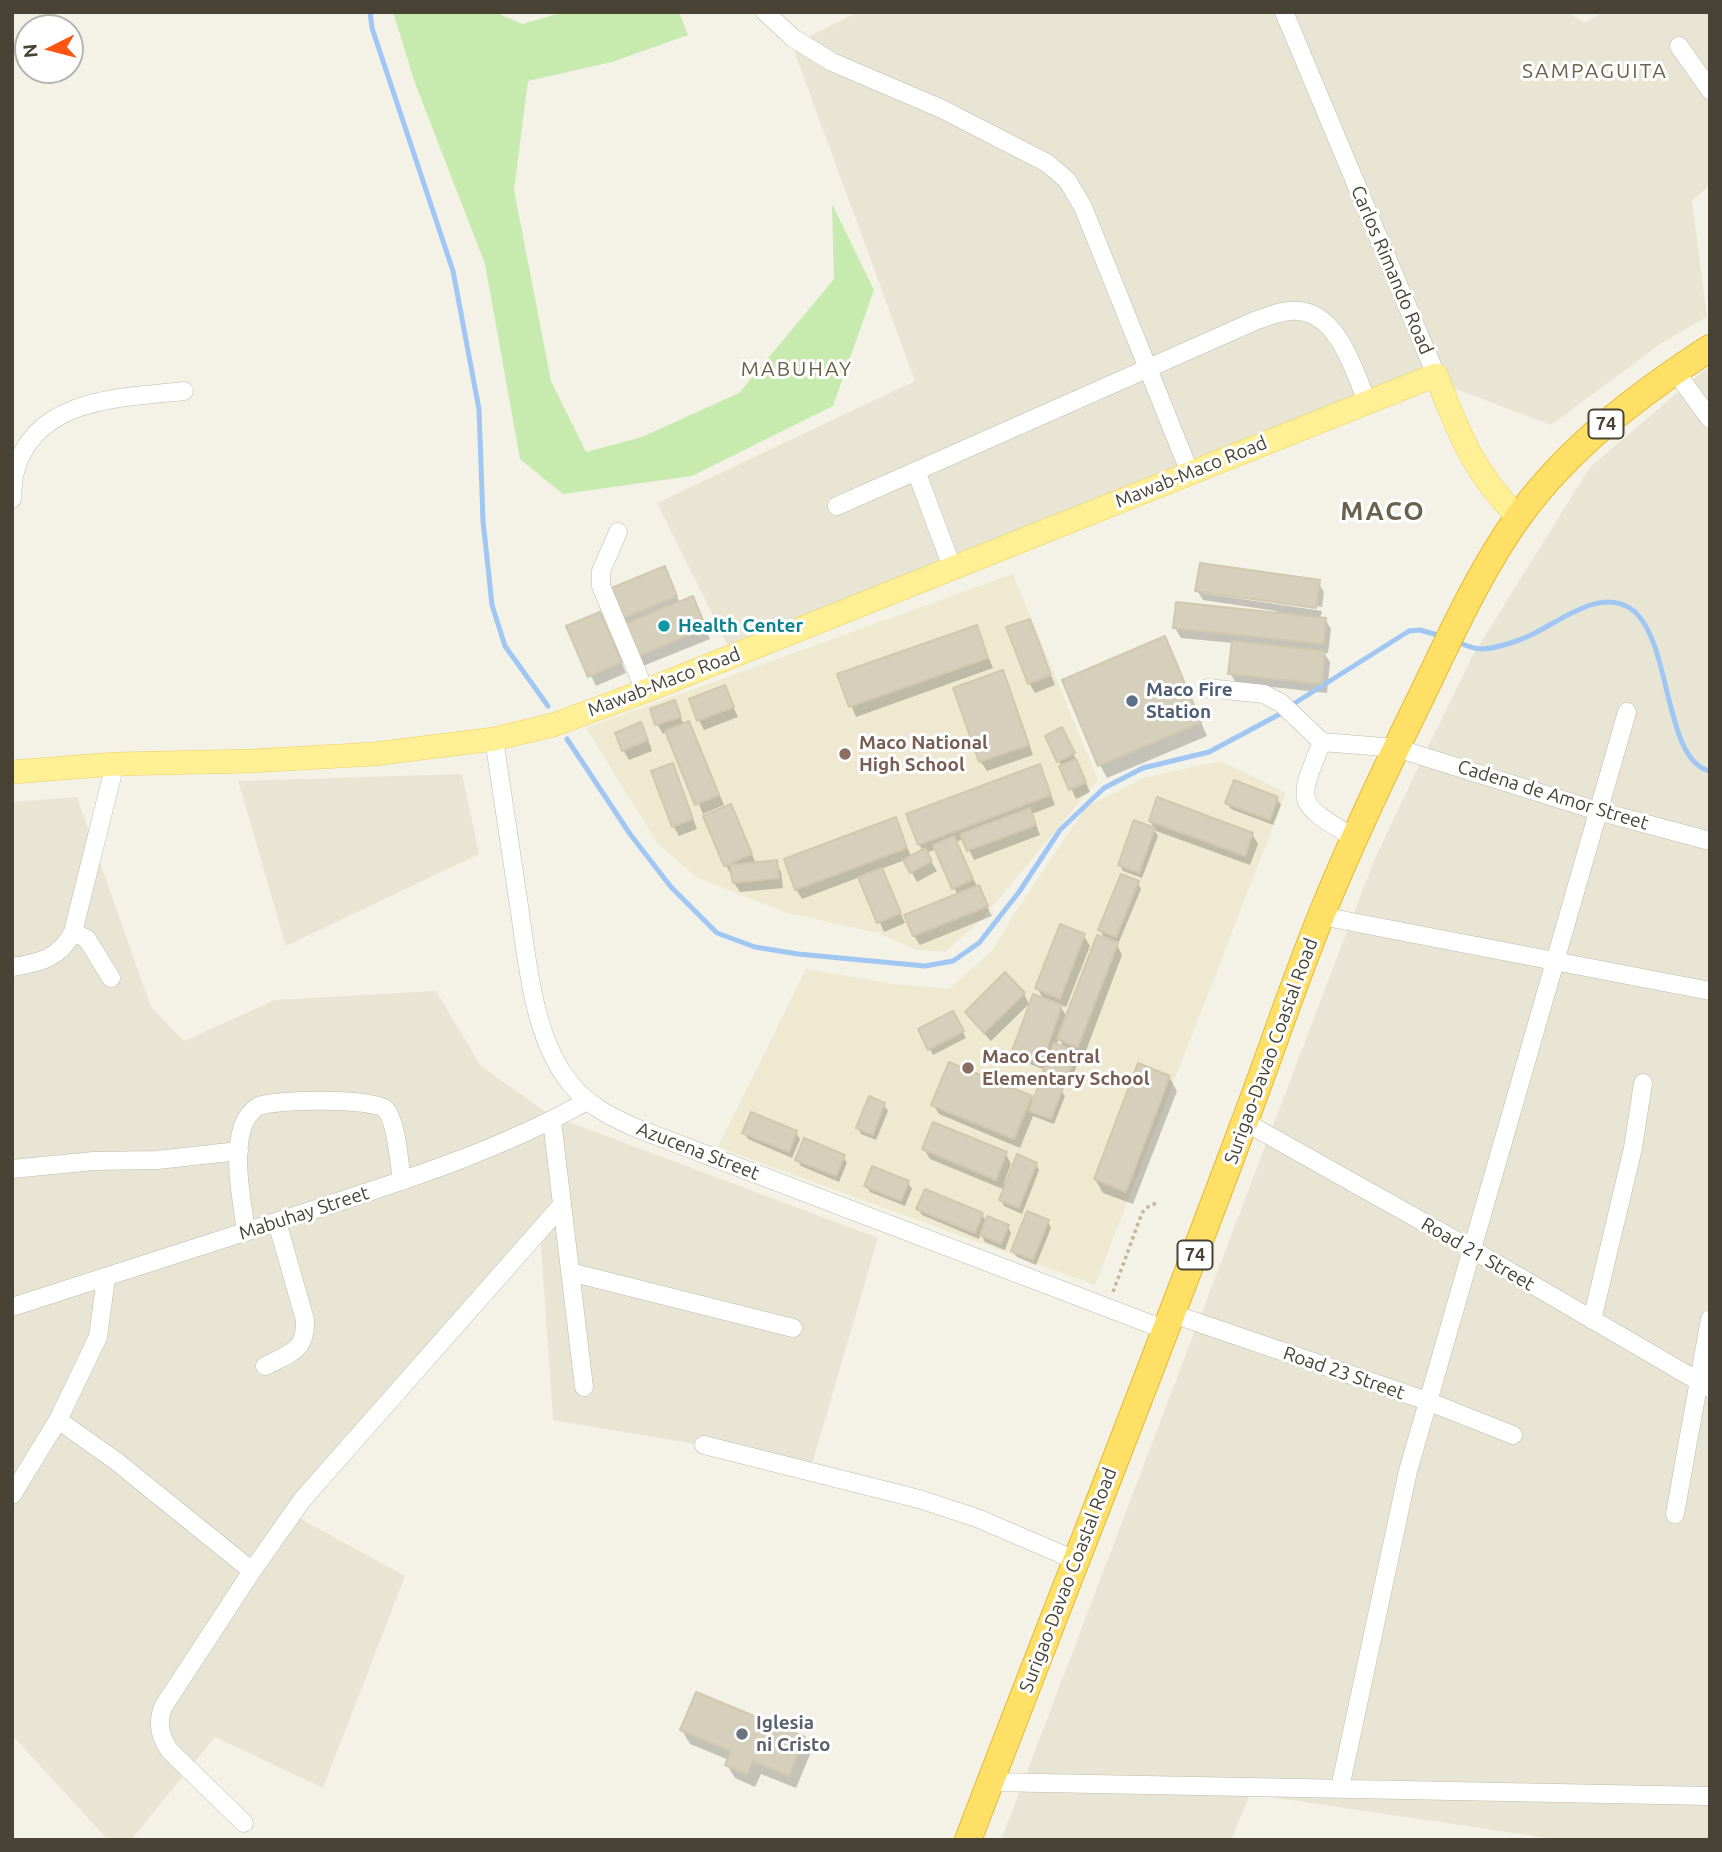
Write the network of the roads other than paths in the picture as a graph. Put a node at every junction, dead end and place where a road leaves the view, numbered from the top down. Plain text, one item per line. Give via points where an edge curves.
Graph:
1 (765, 12) edge
2 (1284, 12) edge
3 (1679, 46) dead end
4 (1710, 90) edge
5 (1710, 348) edge
6 (1150, 369) junction
7 (1675, 371) junction
8 (1436, 375) junction
9 (184, 391) dead end
10 (1367, 402) junction
11 (1710, 419) edge
12 (916, 471) junction
13 (1190, 473) junction
14 (12, 499) edge
15 (837, 506) dead end
16 (1518, 517) junction
17 (618, 532) dead end
18 (952, 568) junction
19 (1207, 688) dead end
20 (645, 691) junction
21 (1627, 712) dead end
22 (494, 739) junction
23 (1322, 742) junction
24 (1396, 748) junction
25 (116, 764) junction
26 (12, 772) edge
27 (1598, 811) junction
28 (1354, 838) junction
29 (1710, 841) edge
30 (1321, 916) junction
31 (73, 932) junction
32 (1555, 961) junction
33 (12, 967) edge
34 (111, 978) dead end
35 (1710, 991) edge
36 (1643, 1083) dead end
37 (587, 1101) junction
38 (552, 1121) junction
39 (1245, 1122) junction
40 (239, 1151) junction
41 (12, 1169) edge
42 (402, 1181) junction
43 (562, 1205) junction
44 (277, 1222) junction
45 (246, 1232) junction
46 (1473, 1250) junction
47 (570, 1272) junction
48 (106, 1278) junction
49 (12, 1307) edge
50 (1710, 1319) edge
51 (1592, 1320) junction
52 (1170, 1322) junction
53 (793, 1328) dead end
54 (265, 1366) dead end
55 (1704, 1385) edge
56 (584, 1387) dead end
57 (1427, 1401) junction
58 (58, 1420) junction
59 (1513, 1435) dead end
60 (704, 1445) dead end
61 (12, 1495) edge
62 (1675, 1514) dead end
63 (1075, 1560) junction
64 (251, 1571) junction
65 (990, 1782) junction
66 (1340, 1788) junction
67 (1710, 1796) edge
68 (244, 1823) dead end
69 (968, 1840) edge

1 - 6 street via 793,38 832,62 992,134 1046,163 1067,180 1083,207
2 - 8 street, Carlos Rimando Road
3 - 4 street
5 - 7 highway, Surigao-Davao Coastal Road / 74
6 - 10 street via 1257,320 1298,310 1312,314 1332,331 1348,354
6 - 12 street
6 - 13 street
7 - 11 street
7 - 16 highway, Surigao-Davao Coastal Road / 74 via 1588,440
8 - 10 main road, Mawab-Maco Road
8 - 16 main road, Carlos Rimando Road via 1482,477
9 - 14 street via 80,406 54,418 31,437 15,472
10 - 13 main road, Mawab-Maco Road
12 - 15 street
12 - 18 street
13 - 18 main road, Mawab-Maco Road
16 - 24 highway, Surigao-Davao Coastal Road / 74 via 1466,605
17 - 20 street via 601,570 601,586
18 - 20 main road, Mawab-Maco Road
19 - 23 street via 1264,694 1281,702
20 - 22 main road, Mawab-Maco Road via 553,725
21 - 27 street
22 - 25 main road, Mawab-Maco Road via 374,754
22 - 37 street, Azucena Street via 542,1026 569,1083
23 - 24 street, Cadena de Amor Street
23 - 28 street via 1306,782 1308,806
24 - 27 street, Cadena de Amor Street
24 - 28 highway, Surigao-Davao Coastal Road / 74
25 - 26 main road, Mawab-Maco Road
25 - 31 street
27 - 29 street, Cadena de Amor Street
27 - 32 street
28 - 30 highway, Surigao-Davao Coastal Road / 74
30 - 32 street
30 - 39 highway, Surigao-Davao Coastal Road / 74
31 - 33 street via 58,954
31 - 34 street via 88,939
32 - 35 street
32 - 46 street
36 - 51 street via 1633,1148
37 - 38 street, Mabuhay Street
37 - 52 street, Azucena Street via 636,1128 1107,1307
38 - 42 street, Mabuhay Street
38 - 43 street
39 - 46 street, Road 21 Street
39 - 52 highway, Surigao-Davao Coastal Road / 74
40 - 41 street
40 - 42 street via 245,1122 256,1107 357,1101 384,1108 392,1118
40 - 45 street
42 - 44 street, Mabuhay Street
43 - 47 street
43 - 64 street via 302,1500
44 - 45 street, Mabuhay Street
44 - 54 street via 306,1334 299,1348
45 - 48 street, Mabuhay Street
46 - 51 street, Road 21 Street
46 - 57 street
47 - 53 street
47 - 56 street
48 - 49 street, Mabuhay Street
48 - 58 street via 98,1337
50 - 55 street
51 - 55 street, Road 21 Street
52 - 57 street, Road 23 Street
52 - 63 highway, Surigao-Davao Coastal Road / 74
55 - 62 street
57 - 59 street, Road 23 Street
57 - 66 street
58 - 61 street
58 - 64 street
60 - 63 street via 919,1499
63 - 65 highway, Surigao-Davao Coastal Road / 74
64 - 68 street via 163,1707 159,1728 170,1752
65 - 66 street
65 - 69 highway, Surigao-Davao Coastal Road / 74
66 - 67 street

